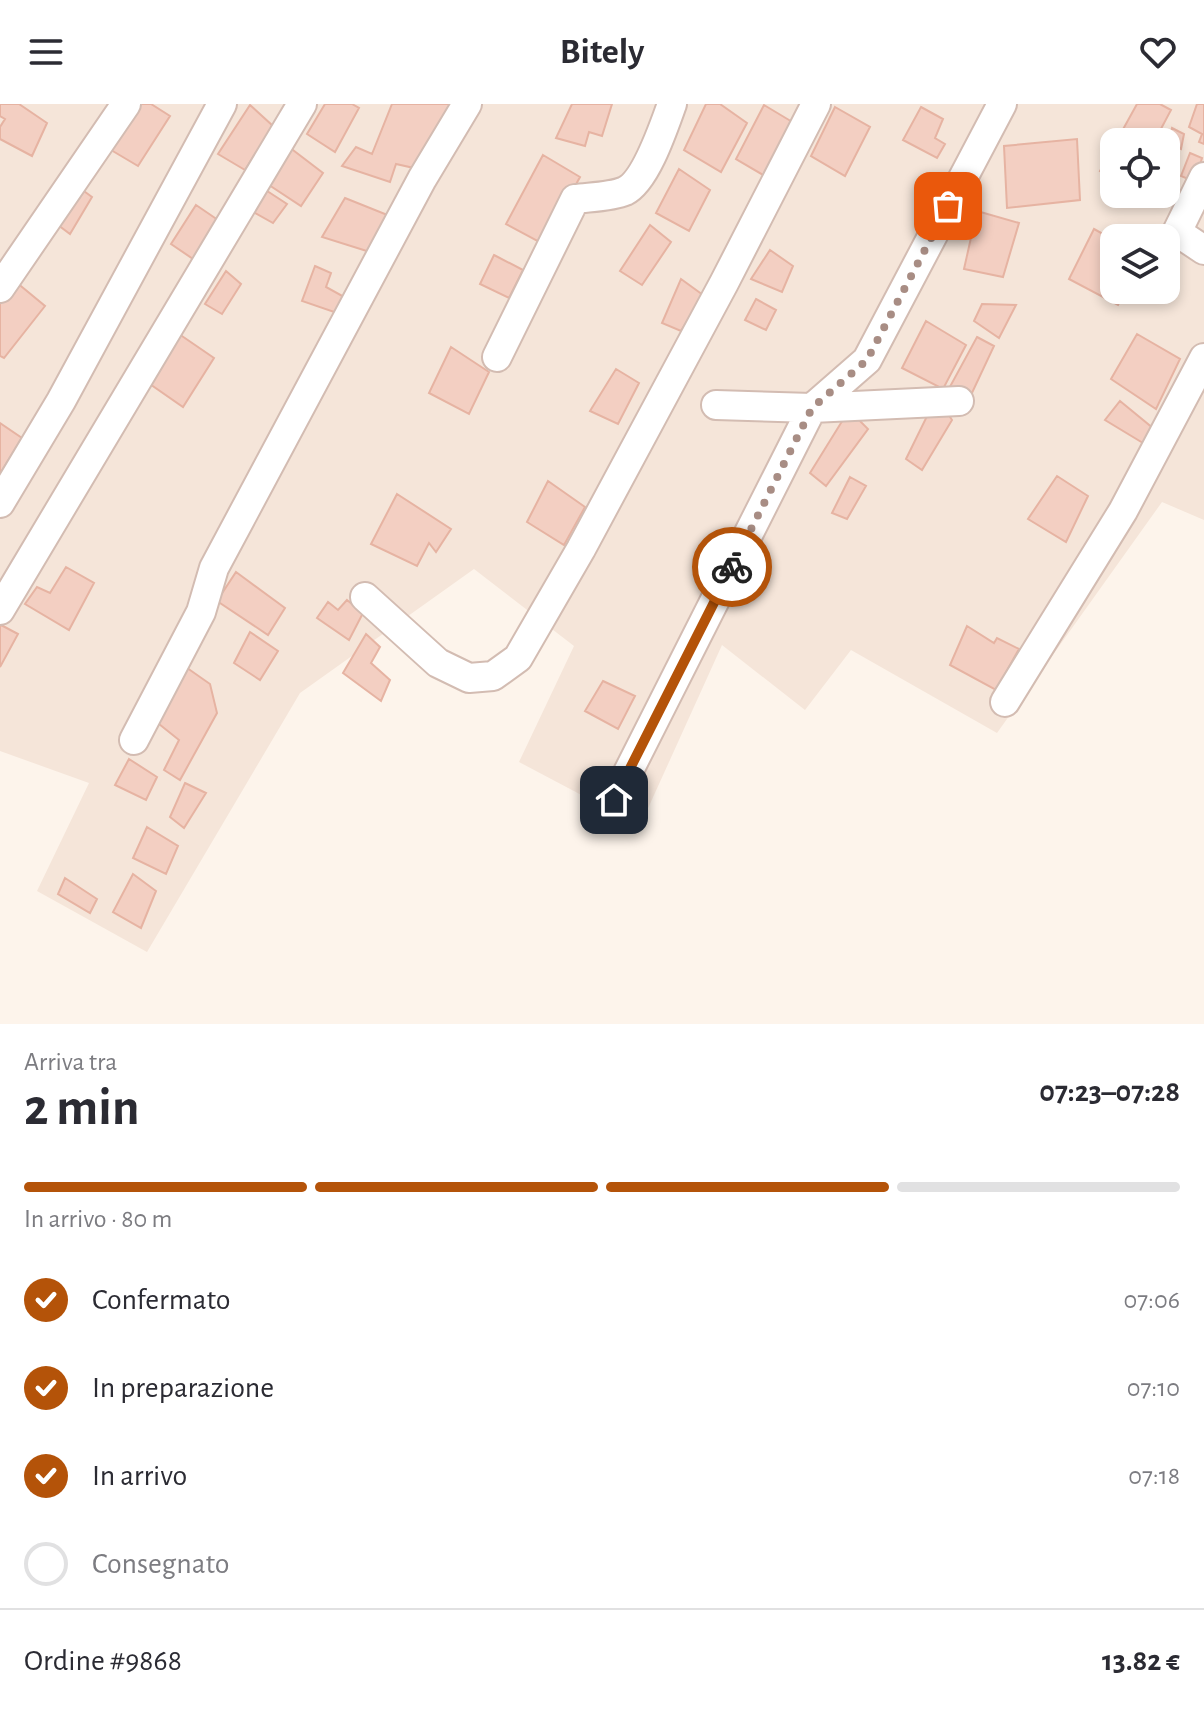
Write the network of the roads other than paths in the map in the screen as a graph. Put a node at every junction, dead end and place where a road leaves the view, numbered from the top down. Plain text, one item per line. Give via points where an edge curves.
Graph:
1 (126, 104) edge
2 (222, 104) edge
3 (302, 104) edge
4 (467, 104) edge
5 (672, 104) edge
6 (816, 104) edge
7 (1002, 104) edge
8 (1204, 177) edge
9 (1204, 250) edge
10 (0, 288) edge
11 (497, 357) dead end
12 (1204, 358) edge
13 (959, 401) dead end
14 (716, 405) dead end
15 (812, 408) junction
16 (0, 503) edge
17 (365, 597) dead end
18 (0, 610) edge
19 (1005, 702) dead end
20 (134, 740) dead end
21 (614, 800) dead end

1 - 10 lane
2 - 16 lane
3 - 18 lane
4 - 20 lane via 214,568 201,612
5 - 11 lane via 636,184 623,192 575,199
6 - 17 lane via 589,535 518,658 493,676 469,678 438,663
7 - 15 lane via 867,360
8 - 9 lane via 1177,232
12 - 19 lane via 1123,511
13 - 15 lane
14 - 15 lane
15 - 21 lane

